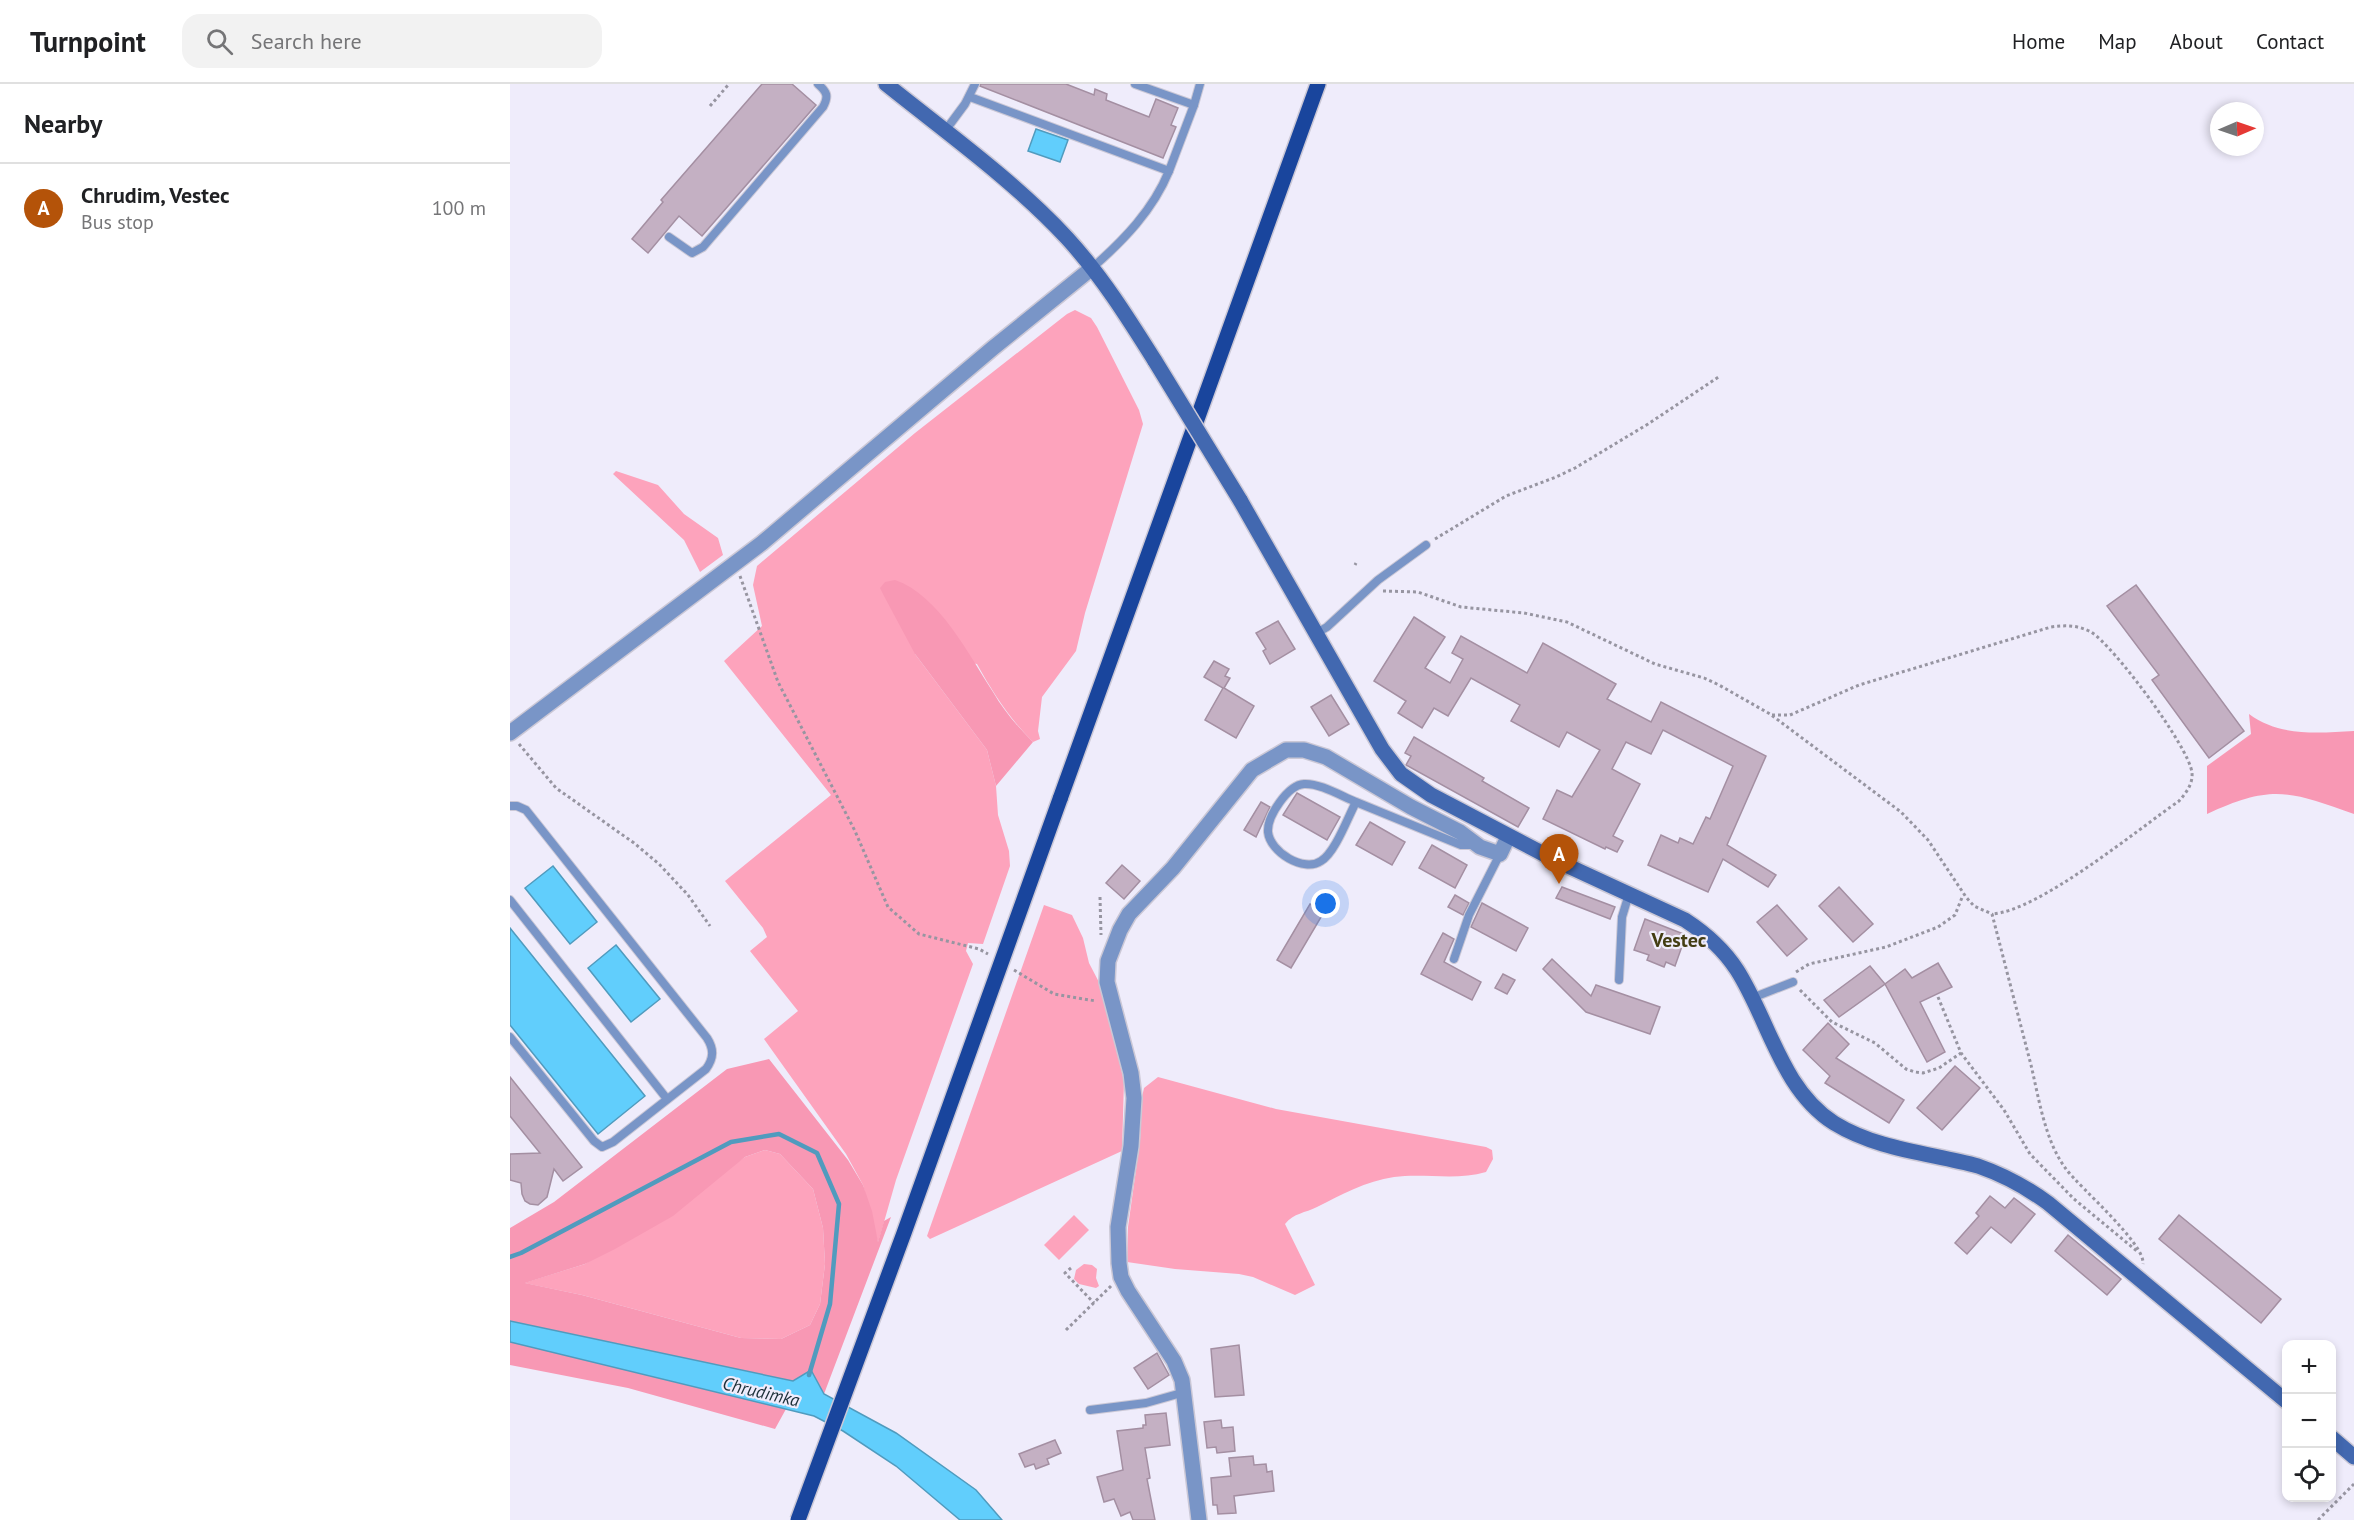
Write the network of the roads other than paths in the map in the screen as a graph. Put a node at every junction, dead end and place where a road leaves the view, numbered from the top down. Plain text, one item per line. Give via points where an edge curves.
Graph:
1 (818, 84) edge
2 (886, 84) edge
3 (975, 84) edge
4 (1135, 84) edge
5 (1200, 84) edge
6 (1318, 84) edge
7 (970, 97) junction
8 (1194, 105) junction
9 (945, 131) junction
10 (1169, 171) junction
11 (669, 237) dead end
12 (1092, 268) junction
13 (1426, 545) road end
14 (1315, 634) junction
15 (514, 737) edge
16 (1356, 802) junction
17 (510, 806) edge
18 (1508, 837) junction
19 (1476, 845) junction
20 (1500, 854) junction
21 (1629, 894) junction
22 (510, 900) edge
23 (1454, 959) dead end
24 (1619, 980) dead end
25 (1793, 982) road end
26 (1752, 998) junction
27 (510, 1037) edge
28 (667, 1099) junction
29 (1185, 1392) junction
30 (2282, 1398) edge
31 (1090, 1410) dead end
32 (2336, 1442) edge
33 (2354, 1457) edge
34 (798, 1520) edge
35 (1199, 1520) edge

1 - 11 lane via 828,97 824,107 703,247 692,254
2 - 9 street
3 - 7 lane
4 - 8 lane
5 - 8 lane
6 - 34 main road, bridge
7 - 9 lane
7 - 10 lane
8 - 10 lane
9 - 12 street via 1043,214
10 - 12 lane via 1148,210
12 - 14 street, bridge via 1155,361 1240,500
12 - 15 street via 735,563
13 - 14 lane
14 - 18 street via 1382,749 1401,774
16 - 16 lane via 1329,853 1318,864 1294,860 1277,849 1269,837 1271,820 1294,786 1309,784
16 - 19 lane via 1461,845
17 - 28 lane via 526,810 711,1045 712,1057 706,1069
18 - 20 street
18 - 21 street
19 - 20 street
19 - 29 street via 1460,832 1326,757 1293,749 1252,770 1119,930 1108,961 1107,982 1134,1098 1118,1227 1121,1277 1174,1361
20 - 23 lane via 1469,915
21 - 24 lane via 1622,917
21 - 26 street via 1685,920 1708,936 1730,961
22 - 28 lane
25 - 26 lane
26 - 30 street via 1791,1076 1816,1109 1874,1142 1978,1166 2038,1196
27 - 28 lane via 602,1147
29 - 31 lane via 1146,1403
29 - 35 street
32 - 33 street

